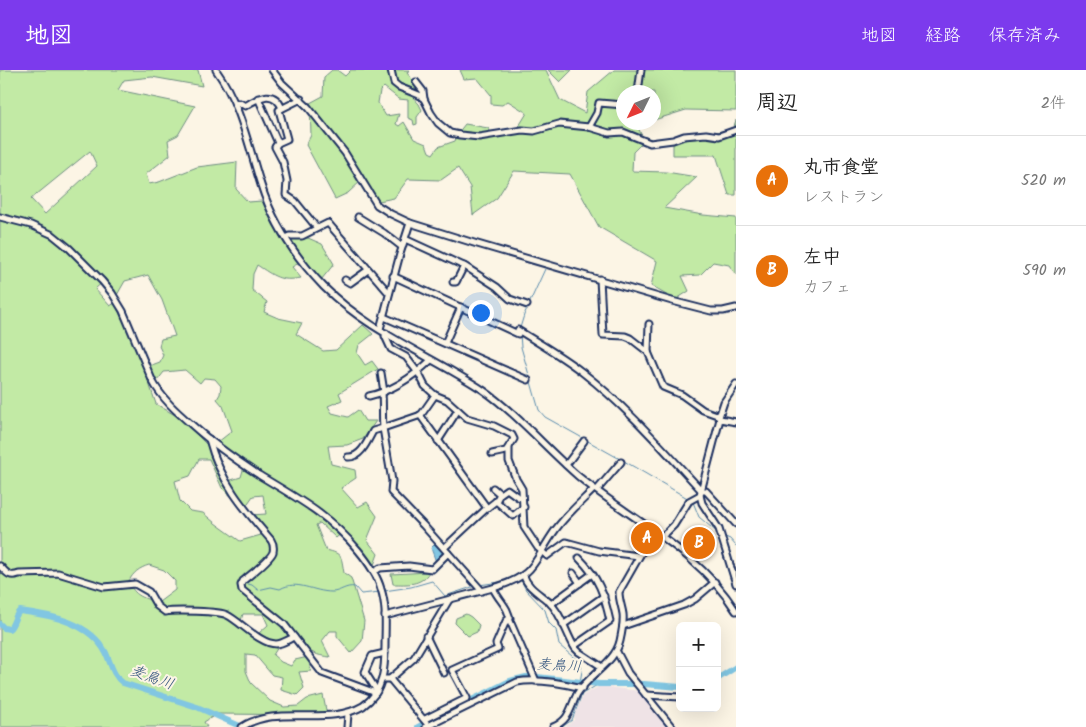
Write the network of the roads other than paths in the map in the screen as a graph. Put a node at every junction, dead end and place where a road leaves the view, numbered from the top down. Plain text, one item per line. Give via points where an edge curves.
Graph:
1 (216, 70) edge
2 (272, 70) edge
3 (391, 70) edge
4 (641, 70) edge
5 (416, 82) dead end
6 (639, 85) edge
7 (258, 98) junction
8 (301, 99) junction
9 (424, 99) junction
10 (235, 104) junction
11 (616, 104) edge
12 (282, 108) junction
13 (589, 127) junction
14 (736, 130) edge
15 (278, 143) junction
16 (0, 217) edge
17 (358, 217) dead end
18 (410, 222) junction
19 (317, 228) junction
20 (286, 238) junction
21 (405, 240) junction
22 (402, 248) junction
23 (464, 266) junction
24 (368, 270) junction
25 (393, 276) junction
26 (600, 279) junction
27 (345, 280) dead end
28 (453, 282) dead end
29 (389, 293) junction
30 (527, 305) dead end
31 (461, 307) junction
32 (736, 308) edge
33 (384, 317) junction
34 (649, 324) dead end
35 (380, 329) junction
36 (386, 333) junction
37 (445, 343) junction
38 (648, 352) junction
39 (431, 360) junction
40 (418, 372) junction
41 (381, 374) dead end
42 (528, 380) dead end
43 (736, 384) edge
44 (383, 393) junction
45 (435, 395) junction
46 (369, 396) dead end
47 (458, 410) junction
48 (420, 415) junction
49 (720, 418) junction
50 (736, 422) edge
51 (383, 428) junction
52 (209, 439) junction
53 (438, 440) junction
54 (584, 441) dead end
55 (509, 447) junction
56 (492, 454) dead end
57 (348, 458) dead end
58 (621, 462) dead end
59 (566, 465) junction
60 (493, 488) dead end
61 (595, 489) junction
62 (701, 493) junction
63 (500, 494) junction
64 (522, 498) junction
65 (496, 502) junction
66 (524, 507) junction
67 (487, 508) junction
68 (736, 521) edge
69 (661, 536) junction
70 (444, 548) junction
71 (448, 553) junction
72 (542, 553) junction
73 (639, 556) junction
74 (579, 558) dead end
75 (0, 566) edge
76 (374, 572) junction
77 (573, 573) dead end
78 (592, 574) junction
79 (524, 576) junction
80 (715, 582) junction
81 (580, 583) junction
82 (736, 584) edge
83 (494, 588) junction
84 (482, 591) junction
85 (604, 596) junction
86 (449, 600) junction
87 (551, 604) junction
88 (736, 611) edge
89 (385, 616) junction
90 (510, 618) junction
91 (563, 625) junction
92 (623, 626) junction
93 (426, 636) junction
94 (294, 637) junction
95 (574, 646) junction
96 (616, 652) junction
97 (385, 653) junction
98 (602, 667) junction
99 (444, 673) dead end
100 (383, 679) junction
101 (390, 679) junction
102 (536, 681) junction
103 (583, 688) junction
104 (376, 692) junction
105 (646, 695) junction
106 (676, 697) edge
107 (348, 714) junction
108 (425, 719) junction
109 (428, 726) edge
110 (242, 727) edge
111 (346, 727) edge
112 (553, 727) edge
113 (672, 727) edge

1 - 10 street
2 - 8 street
3 - 9 street via 398,87
4 - 6 street
5 - 9 street via 423,91
7 - 10 street via 245,106
7 - 12 street via 274,98
7 - 15 street
8 - 12 street
8 - 18 street via 345,153 378,205
9 - 13 street via 438,123 450,133 460,135 479,137 534,131 559,124
10 - 20 street via 266,201
11 - 13 street via 599,103
12 - 15 street via 279,110 287,139
13 - 14 street via 609,133 627,133 650,143 684,136 719,136
15 - 19 street via 275,146 283,162 286,195
16 - 52 street via 53,235 102,281 123,311 159,392
17 - 22 street
18 - 21 street
18 - 26 street
19 - 20 street via 302,236
19 - 24 street via 328,223
20 - 35 street via 324,287
21 - 22 street
21 - 23 street
22 - 25 street
23 - 28 street
23 - 30 street via 510,299
24 - 27 street via 350,283
24 - 29 street
25 - 29 street
25 - 31 street
26 - 32 street via 711,310
26 - 38 street via 603,335 625,336
29 - 33 street
31 - 37 street
31 - 62 street via 518,332 562,357 598,386 655,441
33 - 35 street
33 - 37 street
34 - 38 street
35 - 36 street
36 - 39 street
36 - 40 street via 391,349 406,357
37 - 42 street
38 - 49 street via 663,387
39 - 40 street
39 - 59 street via 491,397
40 - 44 street
40 - 45 street via 425,386
41 - 44 street
43 - 49 street via 724,402
44 - 46 street
44 - 51 street
45 - 47 street via 448,400
45 - 48 street
47 - 53 street
47 - 55 street via 467,418 512,435 514,439
48 - 51 street
48 - 53 street
49 - 50 street
49 - 62 street
51 - 57 street via 373,431 362,449
51 - 70 street via 391,492
52 - 76 street via 326,517
52 - 94 street via 233,495 273,546 270,556 243,581 242,590 284,624
53 - 67 street
54 - 59 street
55 - 56 street via 506,451
55 - 64 street
58 - 61 street
59 - 61 street
60 - 63 street
61 - 69 street
61 - 72 street via 557,528
62 - 68 street via 706,491
62 - 69 street via 691,500 674,525
62 - 82 street via 702,503 718,527
63 - 64 street via 507,489
63 - 65 street
64 - 66 street
65 - 66 street via 513,516
65 - 67 street
66 - 72 street via 526,532
67 - 70 street
69 - 73 street
69 - 80 street
70 - 71 street
71 - 76 street via 432,569 409,566 380,568
71 - 84 street
72 - 73 street via 548,555 566,542 599,551
72 - 79 street
73 - 92 street via 619,592
74 - 78 street
75 - 94 street via 8,575 14,576 58,573 104,587 135,584 146,589 157,606 166,612 225,614 273,644
76 - 89 street via 382,593
77 - 81 street
78 - 81 street
78 - 85 street
79 - 83 street
79 - 87 street via 526,582
80 - 88 street
80 - 92 street via 684,605
81 - 87 street
83 - 84 street
83 - 90 street
84 - 86 street
85 - 91 street
85 - 95 street via 610,620
86 - 89 street
86 - 93 street
87 - 91 street
89 - 97 street
90 - 102 street
90 - 108 street via 496,644 498,649 452,670 467,698
91 - 95 street
92 - 96 street
93 - 99 street
93 - 101 street via 414,658
94 - 104 street via 322,673
95 - 98 street
96 - 98 street
96 - 105 street
97 - 100 street
97 - 104 street via 372,656 365,672
98 - 103 street
100 - 101 street
100 - 104 street
101 - 108 street
102 - 103 street
102 - 109 street via 510,685
103 - 112 street via 568,716
104 - 107 street via 362,707
105 - 106 street
105 - 113 street
107 - 110 street via 327,718 267,719
107 - 111 street
108 - 109 street

